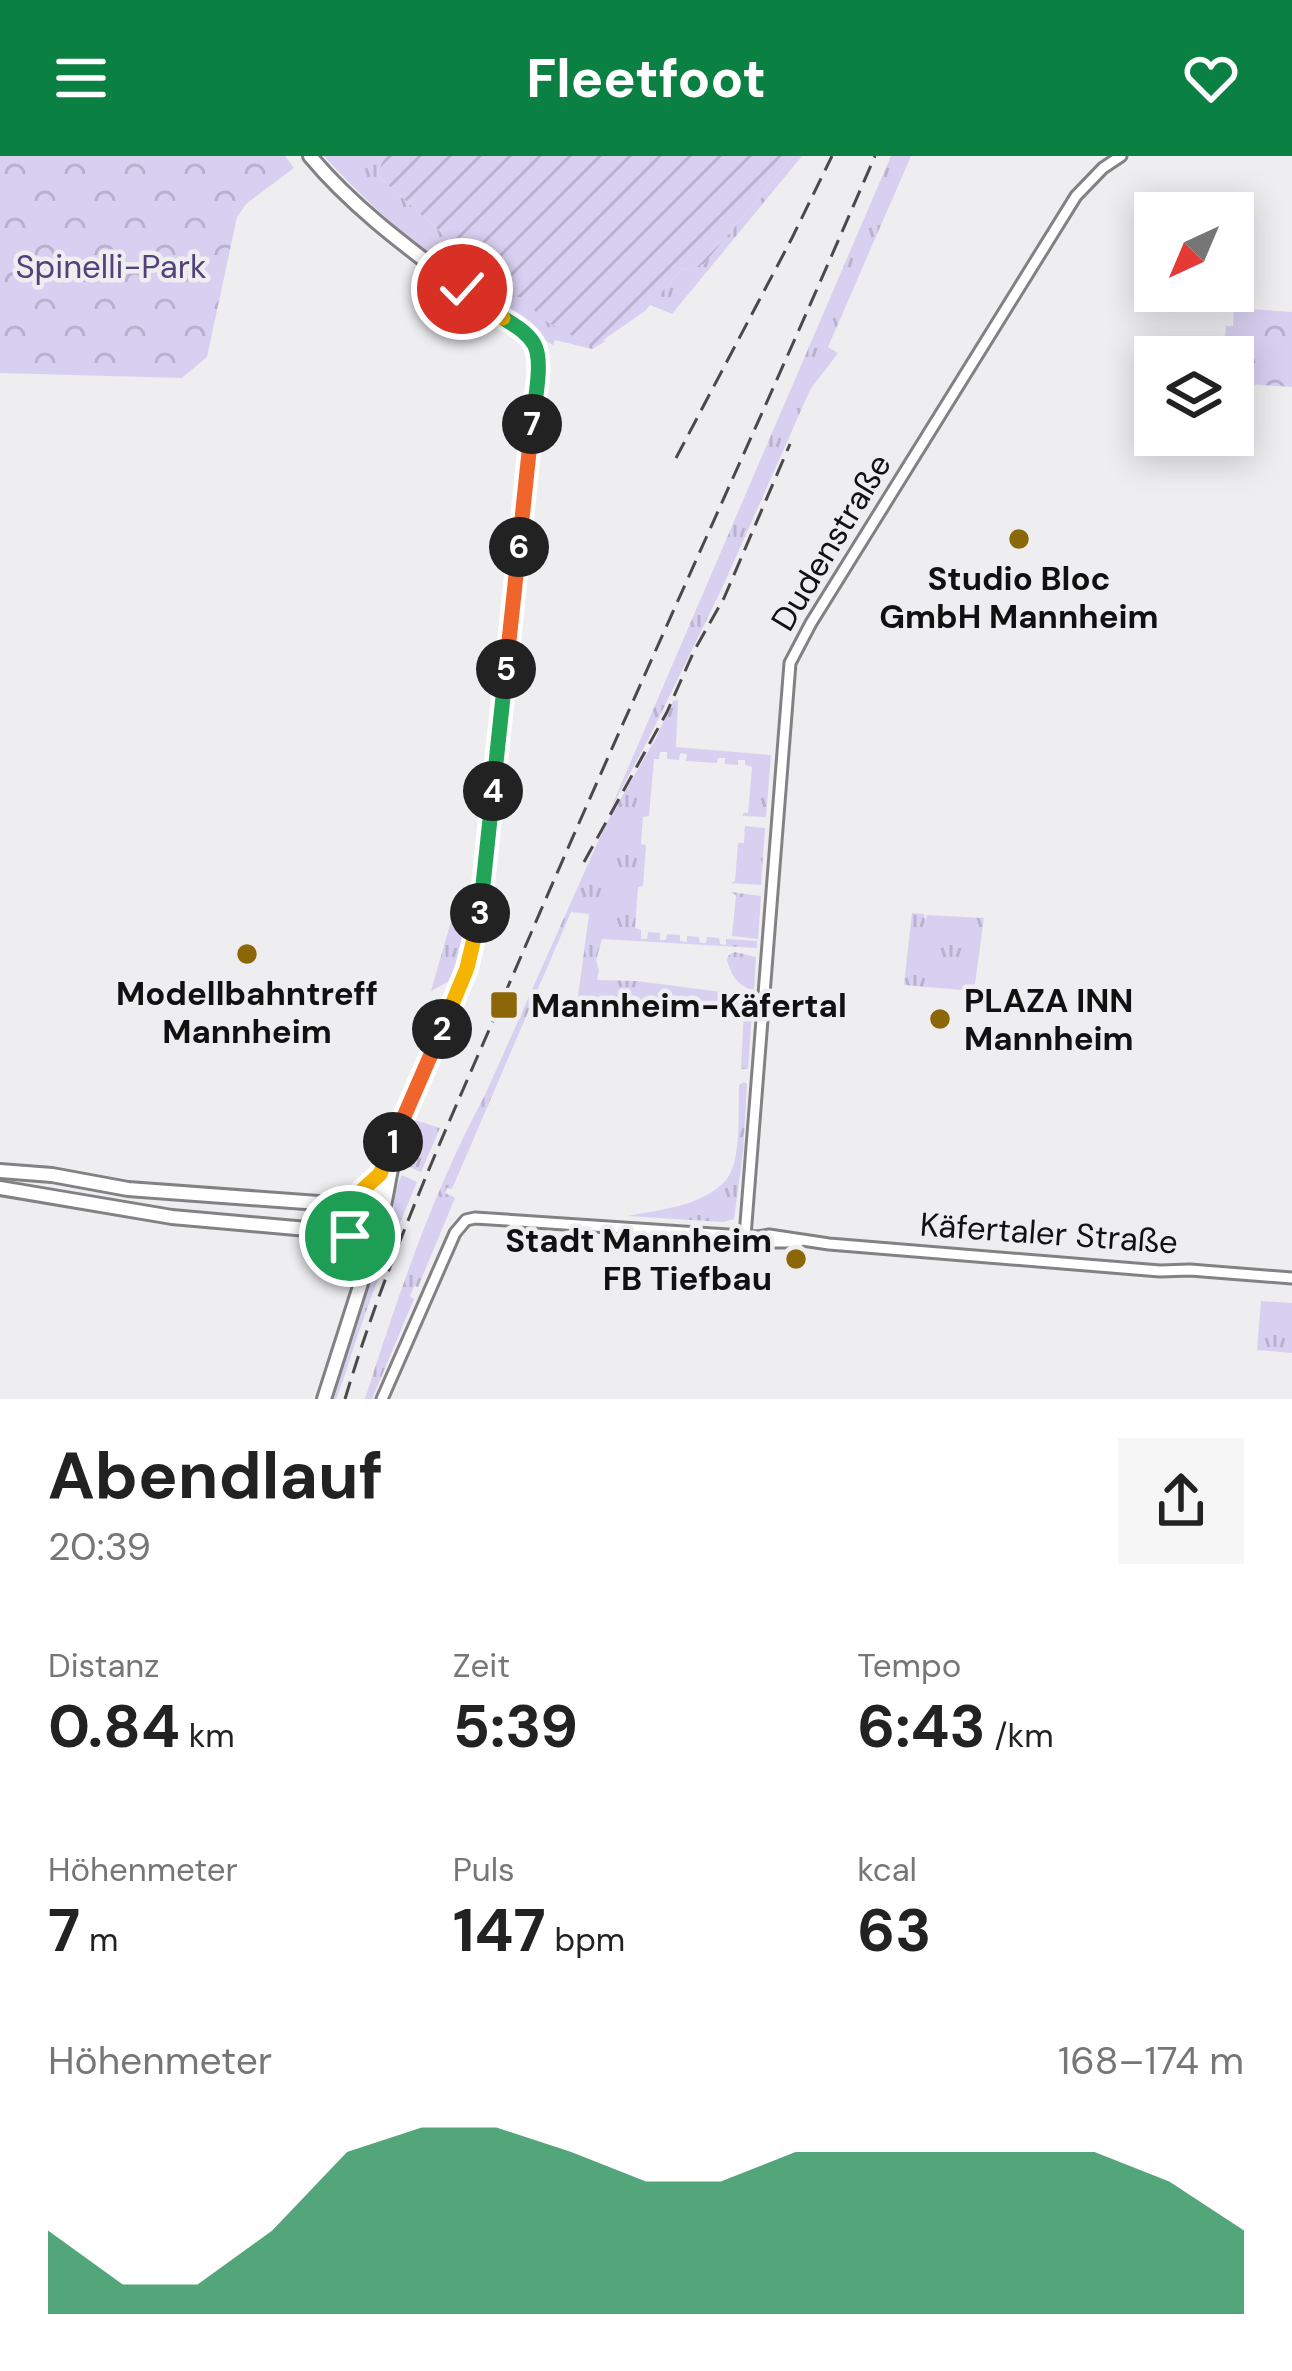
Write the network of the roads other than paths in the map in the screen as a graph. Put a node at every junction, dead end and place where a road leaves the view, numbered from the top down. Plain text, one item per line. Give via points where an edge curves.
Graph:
1 (310, 156) edge
2 (1121, 156) edge
3 (395, 1139) junction
4 (0, 1171) edge
5 (380, 1174) junction
6 (52, 1175) junction
7 (84, 1181) junction
8 (0, 1188) edge
9 (48, 1196) junction
10 (69, 1200) junction
11 (346, 1205) junction
12 (379, 1220) junction
13 (342, 1232) junction
14 (745, 1236) junction
15 (370, 1256) junction
16 (1292, 1278) edge
17 (324, 1399) edge
18 (382, 1399) edge

1 - 3 main road via 364,209 528,336 539,358 476,939
2 - 14 street, Dudenstraße via 1076,196 790,663
3 - 5 main road
3 - 12 main road
4 - 6 main road
5 - 11 main road
5 - 12 main road
6 - 7 main road
6 - 9 main road
7 - 10 main road via 68,1191
7 - 11 main road
8 - 9 main road
9 - 10 main road
10 - 13 main road
11 - 12 main road
11 - 13 main road via 353,1218
12 - 13 main road
12 - 15 main road
13 - 15 main road
14 - 16 street, Käfertaler Straße
14 - 18 street, Käfertaler Straße via 466,1220
15 - 17 main road

